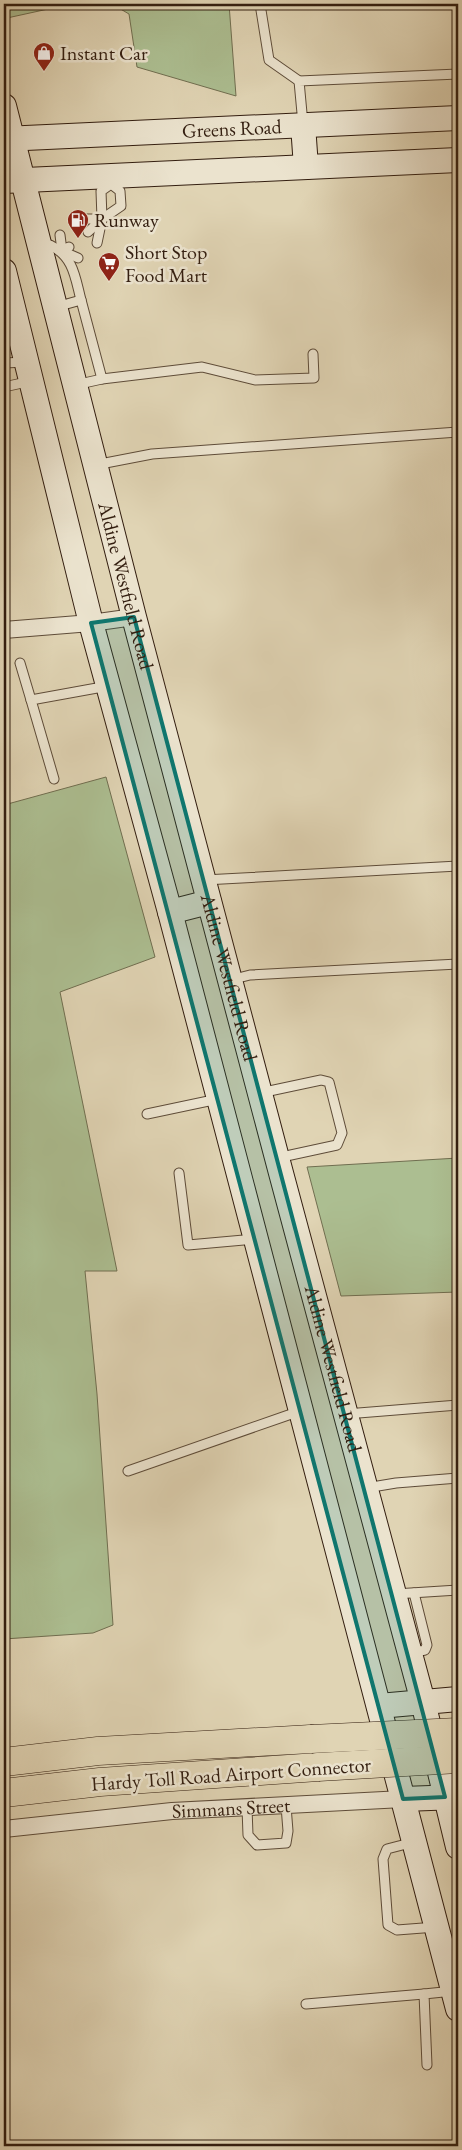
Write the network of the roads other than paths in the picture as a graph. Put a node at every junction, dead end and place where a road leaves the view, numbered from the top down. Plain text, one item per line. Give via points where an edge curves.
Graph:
1 (260, 4) edge
2 (458, 74) edge
3 (299, 81) junction
4 (4, 106) edge
5 (458, 118) edge
6 (303, 125) junction
7 (8, 139) edge
8 (458, 160) edge
9 (306, 167) junction
10 (13, 180) edge
11 (111, 180) junction
12 (79, 219) dead end
13 (102, 219) junction
14 (88, 232) dead end
15 (60, 235) dead end
16 (97, 242) dead end
17 (57, 249) junction
18 (78, 258) dead end
19 (4, 271) edge
20 (81, 300) junction
21 (54, 307) junction
22 (10, 322) edge
23 (313, 354) dead end
24 (21, 368) edge
25 (102, 379) junction
26 (74, 385) junction
27 (4, 387) edge
28 (458, 432) edge
29 (95, 465) junction
30 (134, 617) junction
31 (91, 623) junction
32 (4, 630) edge
33 (20, 663) dead end
34 (108, 686) junction
35 (31, 700) junction
36 (54, 779) dead end
37 (458, 866) edge
38 (203, 880) junction
39 (209, 902) junction
40 (170, 912) junction
41 (458, 964) edge
42 (230, 980) junction
43 (260, 1093) junction
44 (218, 1099) junction
45 (147, 1114) dead end
46 (277, 1158) junction
47 (179, 1173) dead end
48 (255, 1239) junction
49 (458, 1405) edge
50 (300, 1411) junction
51 (346, 1414) junction
52 (128, 1471) dead end
53 (458, 1478) edge
54 (366, 1488) junction
55 (458, 1590) edge
56 (404, 1593) junction
57 (458, 1699) edge
58 (423, 1702) junction
59 (379, 1706) junction
60 (458, 1732) edge
61 (458, 1759) edge
62 (4, 1762) edge
63 (4, 1793) edge
64 (452, 1797) edge
65 (403, 1799) junction
66 (286, 1806) junction
67 (247, 1808) junction
68 (4, 1829) edge
69 (414, 1842) junction
70 (458, 1847) edge
71 (436, 1927) junction
72 (424, 1994) junction
73 (456, 2000) edge
74 (306, 2004) dead end
75 (427, 2065) dead end

1 - 3 lane via 269,60
2 - 3 lane
3 - 6 lane
4 - 7 main road, Aldine Westfield Road
5 - 6 main road, Greens Road
6 - 7 main road, Greens Road
6 - 9 main road
7 - 10 main road, Aldine Westfield Road
8 - 9 main road, Greens Road
9 - 11 main road, Greens Road
10 - 11 main road, Greens Road
10 - 17 main road, Aldine Westfield Road
11 - 13 lane via 101,191
11 - 13 lane via 120,190 121,206
12 - 13 lane
13 - 14 lane
13 - 16 lane
15 - 17 lane
17 - 18 lane
17 - 20 lane via 72,267
17 - 21 main road, Aldine Westfield Road
19 - 22 main road, Aldine Westfield Road
20 - 21 lane
20 - 25 lane
21 - 26 main road, Aldine Westfield Road
22 - 24 main road, Aldine Westfield Road
23 - 25 lane via 314,378 255,380 202,367
24 - 27 lane
24 - 31 main road, Aldine Westfield Road
25 - 26 lane
26 - 29 main road, Aldine Westfield Road
28 - 29 lane via 152,454
29 - 30 main road, Aldine Westfield Road
30 - 31 street
30 - 38 main road, Aldine Westfield Road
31 - 32 street
31 - 34 main road, Aldine Westfield Road
33 - 35 lane
34 - 35 lane
34 - 40 main road, Aldine Westfield Road
35 - 36 lane
37 - 38 lane
38 - 39 main road, Aldine Westfield Road
39 - 40 main road
39 - 42 main road, Aldine Westfield Road
40 - 44 main road, Aldine Westfield Road
41 - 42 lane via 250,975
42 - 43 main road, Aldine Westfield Road
43 - 46 main road, Aldine Westfield Road
43 - 46 lane via 321,1080 328,1082 342,1134 336,1145
44 - 45 lane
44 - 48 main road, Aldine Westfield Road
46 - 51 main road, Aldine Westfield Road
47 - 48 lane via 188,1245
48 - 50 main road, Aldine Westfield Road
49 - 51 lane
50 - 52 lane
50 - 59 main road, Aldine Westfield Road
51 - 54 main road, Aldine Westfield Road
53 - 54 lane
54 - 56 main road, Aldine Westfield Road
55 - 56 lane
56 - 58 main road, Aldine Westfield Road via 410,1653
57 - 58 main road
58 - 59 main road
58 - 64 main road, Aldine Westfield Road
59 - 65 main road, Aldine Westfield Road
60 - 62 highway, Hardy Toll Road Airport Connector, bridge via 98,1751
61 - 63 highway, Hardy Toll Road Airport Connector, bridge via 100,1782
64 - 65 main road, Simmans Street
64 - 70 main road, Aldine Westfield Road
65 - 66 street, Simmans Street
65 - 69 main road, Aldine Westfield Road
66 - 67 street, Simmans Street
66 - 67 lane via 286,1843 257,1845 248,1835
67 - 68 street, Simmans Street via 163,1812
69 - 71 main road, Aldine Westfield Road
69 - 71 lane via 387,1849 384,1859 388,1925 397,1930
71 - 73 main road, Aldine Westfield Road
72 - 73 lane
72 - 74 lane
72 - 75 lane

